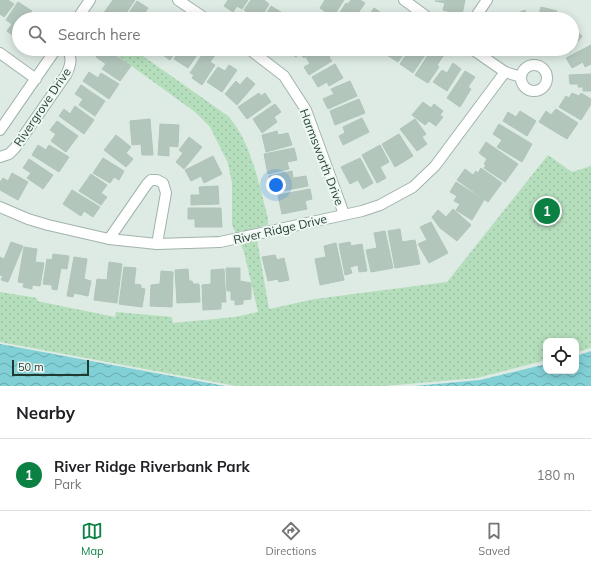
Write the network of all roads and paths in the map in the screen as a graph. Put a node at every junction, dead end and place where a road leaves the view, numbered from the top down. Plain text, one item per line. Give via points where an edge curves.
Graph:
1 (90, 0) edge
2 (178, 0) edge
3 (404, 0) edge
4 (487, 0) edge
5 (82, 12) edge
6 (196, 12) edge
7 (420, 12) edge
8 (479, 12) edge
9 (0, 53) edge
10 (51, 56) edge
11 (71, 56) edge
12 (258, 56) edge
13 (482, 56) edge
14 (505, 72) junction
15 (521, 77) dead end
16 (36, 79) junction
17 (0, 130) edge
18 (0, 157) edge
19 (0, 207) edge
20 (344, 214) junction
21 (109, 239) junction
22 (157, 244) junction

1 - 5 street
2 - 6 street
3 - 7 street
4 - 8 street
9 - 16 street
10 - 16 street, Rivergrove Drive
11 - 18 street, Rivergrove Drive via 70,67 66,74 15,148 9,154
12 - 20 street, Harmsworth Drive via 284,76 306,110
13 - 14 street
14 - 15 street
14 - 20 street, River Ridge Drive via 447,151 413,187 380,205
16 - 17 street, Rivergrove Drive
19 - 21 street, River Ridge Drive via 28,219
20 - 22 street, River Ridge Drive via 220,242
21 - 22 street, River Ridge Drive
21 - 22 street via 147,184 151,180 157,180 163,183 166,193

